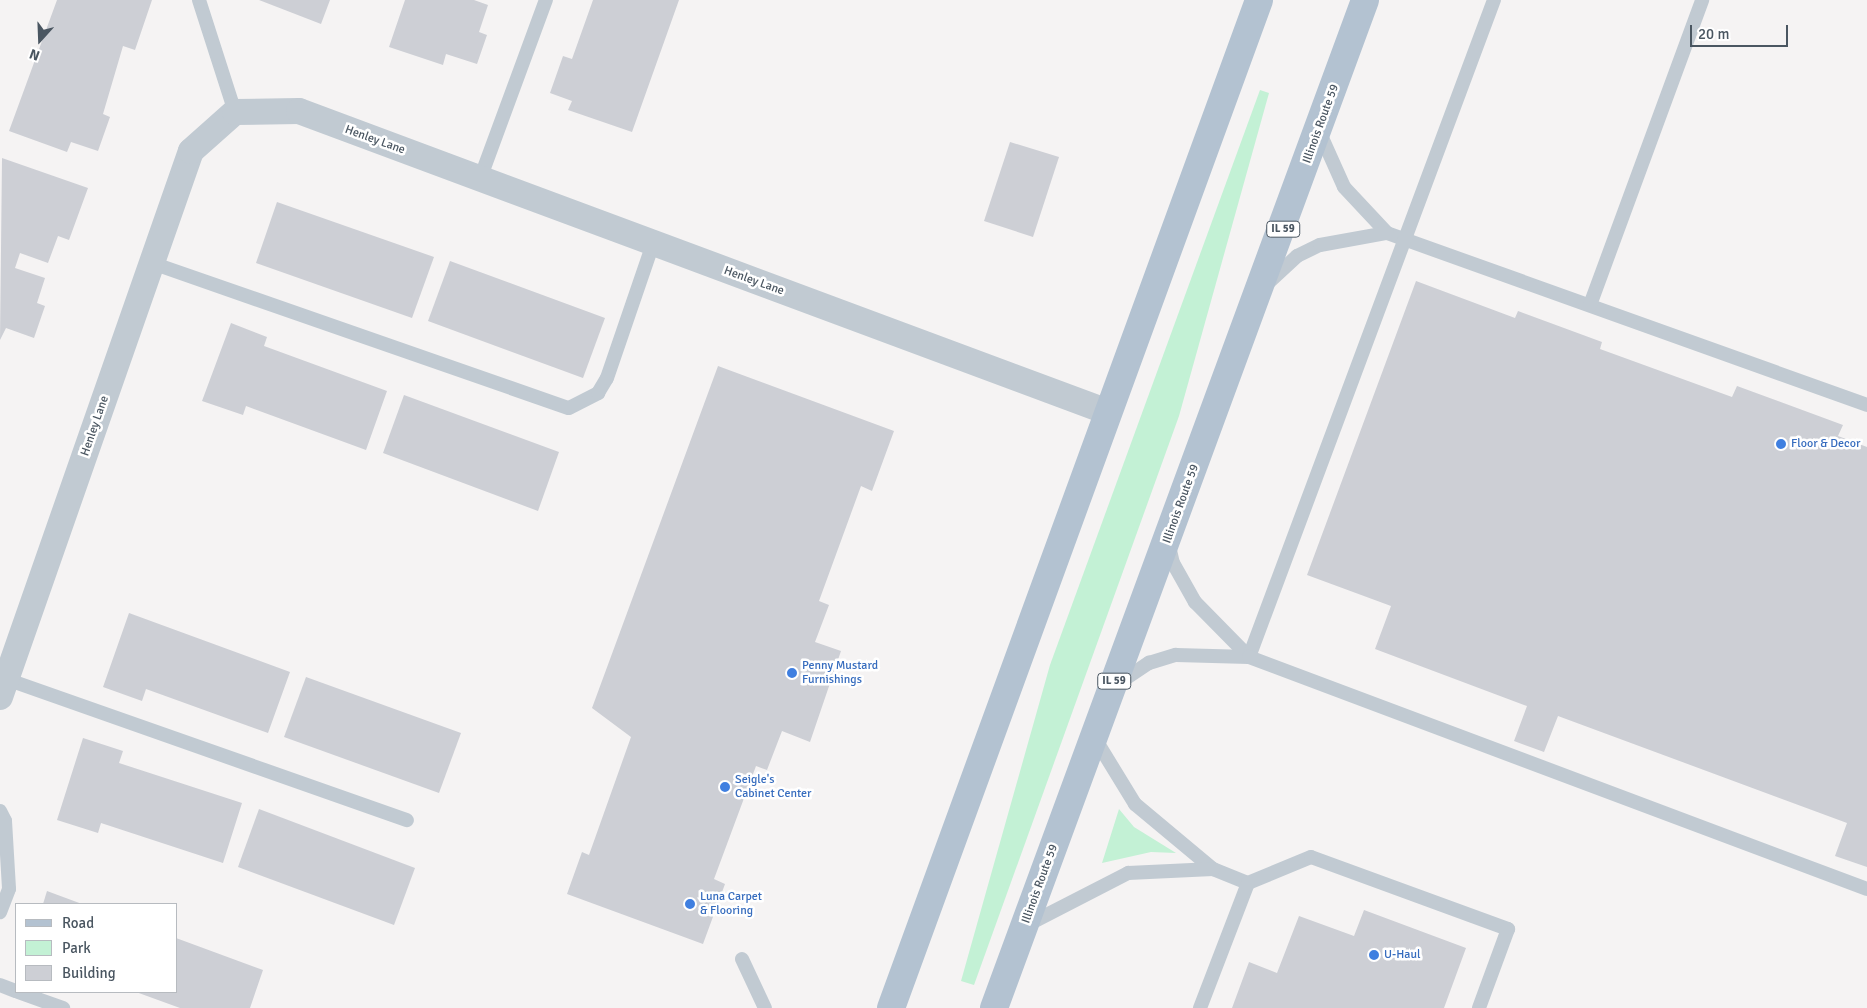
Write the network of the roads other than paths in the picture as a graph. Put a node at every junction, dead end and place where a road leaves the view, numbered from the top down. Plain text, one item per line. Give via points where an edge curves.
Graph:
1 (199, 0) edge
2 (546, 0) edge
3 (1259, 0) edge
4 (1365, 0) edge
5 (1494, 0) edge
6 (1702, 0) edge
7 (235, 112) junction
8 (1319, 131) junction
9 (480, 179) junction
10 (1387, 233) junction
11 (1405, 239) junction
12 (653, 244) junction
13 (152, 263) junction
14 (1261, 289) junction
15 (1590, 305) junction
16 (1867, 405) edge
17 (1108, 412) junction
18 (1168, 539) junction
19 (1249, 657) junction
20 (3, 688) edge
21 (1112, 688) junction
22 (1094, 737) junction
23 (0, 811) edge
24 (407, 820) dead end
25 (1213, 869) junction
26 (1248, 883) junction
27 (1867, 889) edge
28 (0, 912) edge
29 (1024, 926) junction
30 (742, 959) dead end
31 (0, 985) edge
32 (15, 990) edge
33 (22, 993) edge
34 (63, 1008) edge
35 (765, 1008) edge
36 (891, 1008) edge
37 (994, 1008) edge
38 (1200, 1008) edge
39 (1479, 1008) edge

1 - 7 lane
2 - 9 lane
3 - 17 main road
4 - 8 main road, Illinois Route 59 / IL 59
5 - 11 lane
6 - 15 lane
7 - 9 street, Henley Lane via 298,111
7 - 13 street, Henley Lane via 191,151
8 - 10 lane via 1344,187
8 - 14 main road, Illinois Route 59 / IL 59
9 - 12 street, Henley Lane
10 - 11 lane
10 - 14 lane via 1320,245 1297,256
11 - 15 lane
11 - 19 lane
12 - 13 lane via 607,378 598,393 569,408
12 - 17 street, Henley Lane
13 - 20 street, Henley Lane
14 - 18 main road, Illinois Route 59 / IL 59
15 - 16 lane
17 - 36 main road
18 - 19 lane via 1173,564 1195,602
18 - 21 main road, Illinois Route 59 / IL 59
19 - 21 lane via 1176,655 1149,663
19 - 27 lane
20 - 24 lane
21 - 22 main road, Illinois Route 59 / IL 59
22 - 25 lane via 1135,804
22 - 29 main road, Illinois Route 59 / IL 59
23 - 28 lane via 5,821 9,889
25 - 26 lane
25 - 29 lane via 1128,873
26 - 38 lane
26 - 39 lane via 1311,857 1508,929
29 - 37 main road, Illinois Route 59 / IL 59
30 - 35 lane
31 - 32 lane
33 - 34 lane

